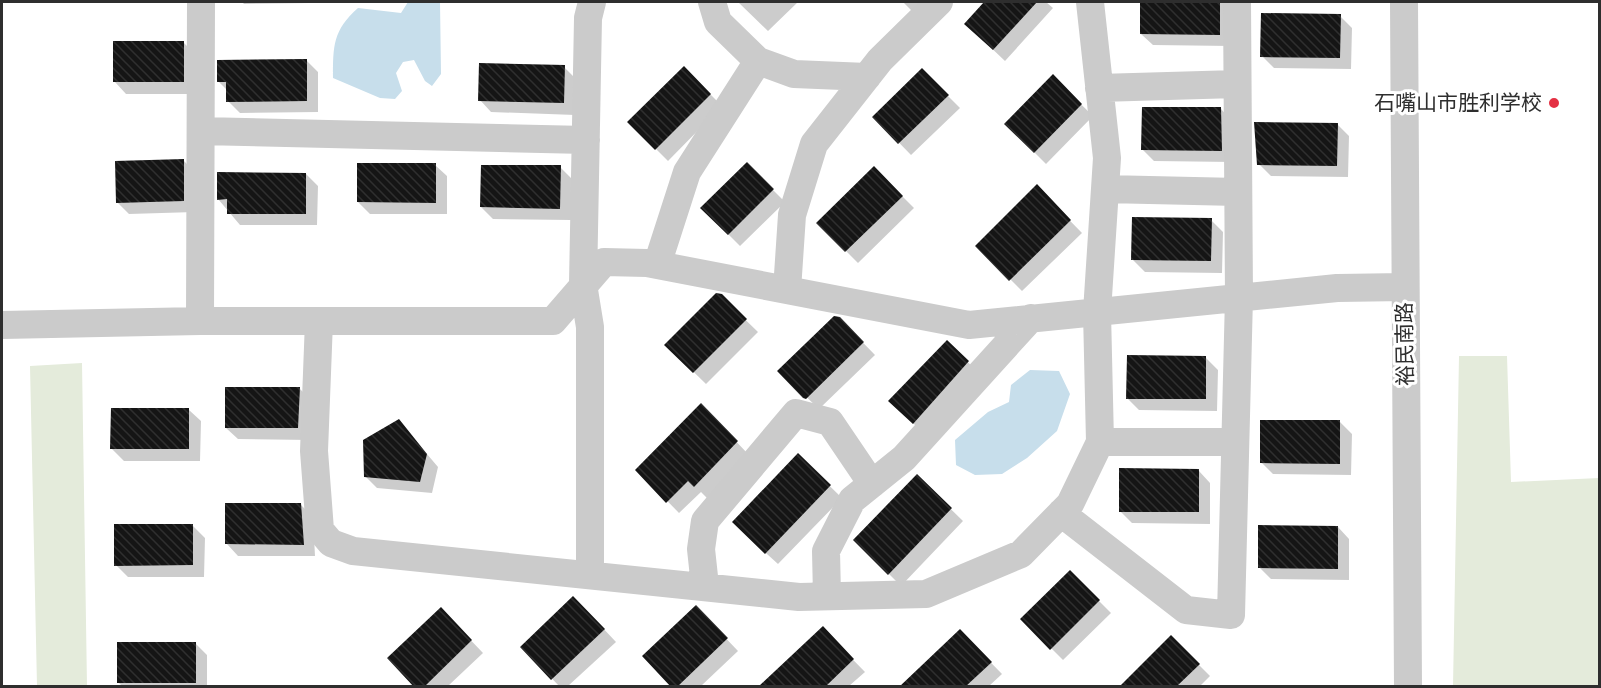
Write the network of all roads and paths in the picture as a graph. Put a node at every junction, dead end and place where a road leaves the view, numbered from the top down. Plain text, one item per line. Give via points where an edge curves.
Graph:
1 (201, 2) edge
2 (592, 2) edge
3 (712, 2) edge
4 (939, 2) edge
5 (1090, 2) edge
6 (1237, 2) edge
7 (1404, 2) edge
8 (758, 61) junction
9 (867, 77) junction
10 (1237, 84) junction
11 (1099, 88) junction
12 (201, 131) junction
13 (586, 140) junction
14 (1105, 189) junction
15 (1238, 192) junction
16 (657, 265) junction
17 (583, 284) junction
18 (1405, 287) junction
19 (787, 290) junction
20 (1239, 297) junction
21 (1097, 312) junction
22 (1031, 318) junction
23 (200, 321) junction
24 (319, 321) junction
25 (2, 325) edge
26 (1100, 442) junction
27 (1235, 442) junction
28 (872, 484) junction
29 (1061, 513) junction
30 (590, 573) junction
31 (705, 586) junction
32 (827, 596) junction
33 (1408, 687) edge

1 - 12 street
2 - 13 street via 588,18
3 - 8 street via 718,22
4 - 9 street
5 - 11 street
6 - 10 street
7 - 18 street, 裕民南路
8 - 9 street via 794,74
8 - 16 street via 687,171
9 - 19 street via 814,144 792,215
10 - 11 street
10 - 15 street
11 - 14 street via 1107,158
12 - 13 street
12 - 23 street
13 - 17 street
14 - 15 street
14 - 21 street
15 - 20 street
16 - 17 street via 604,262
16 - 19 street
17 - 24 street via 553,321
17 - 30 street via 590,327
18 - 20 street via 1337,288
18 - 33 street, 裕民南路
19 - 22 street via 969,325
20 - 21 street
20 - 27 street
21 - 22 street
21 - 26 street
22 - 28 street via 904,458
23 - 24 street
23 - 25 street
24 - 30 street via 314,451 321,530 331,543 353,551
26 - 27 street
26 - 29 street via 1070,504
27 - 29 street via 1231,615 1186,610
28 - 31 street via 830,422 796,413 705,521 701,549
28 - 32 street via 852,500 826,551
29 - 32 street via 1021,554 926,594
30 - 31 street
31 - 32 street via 799,597

